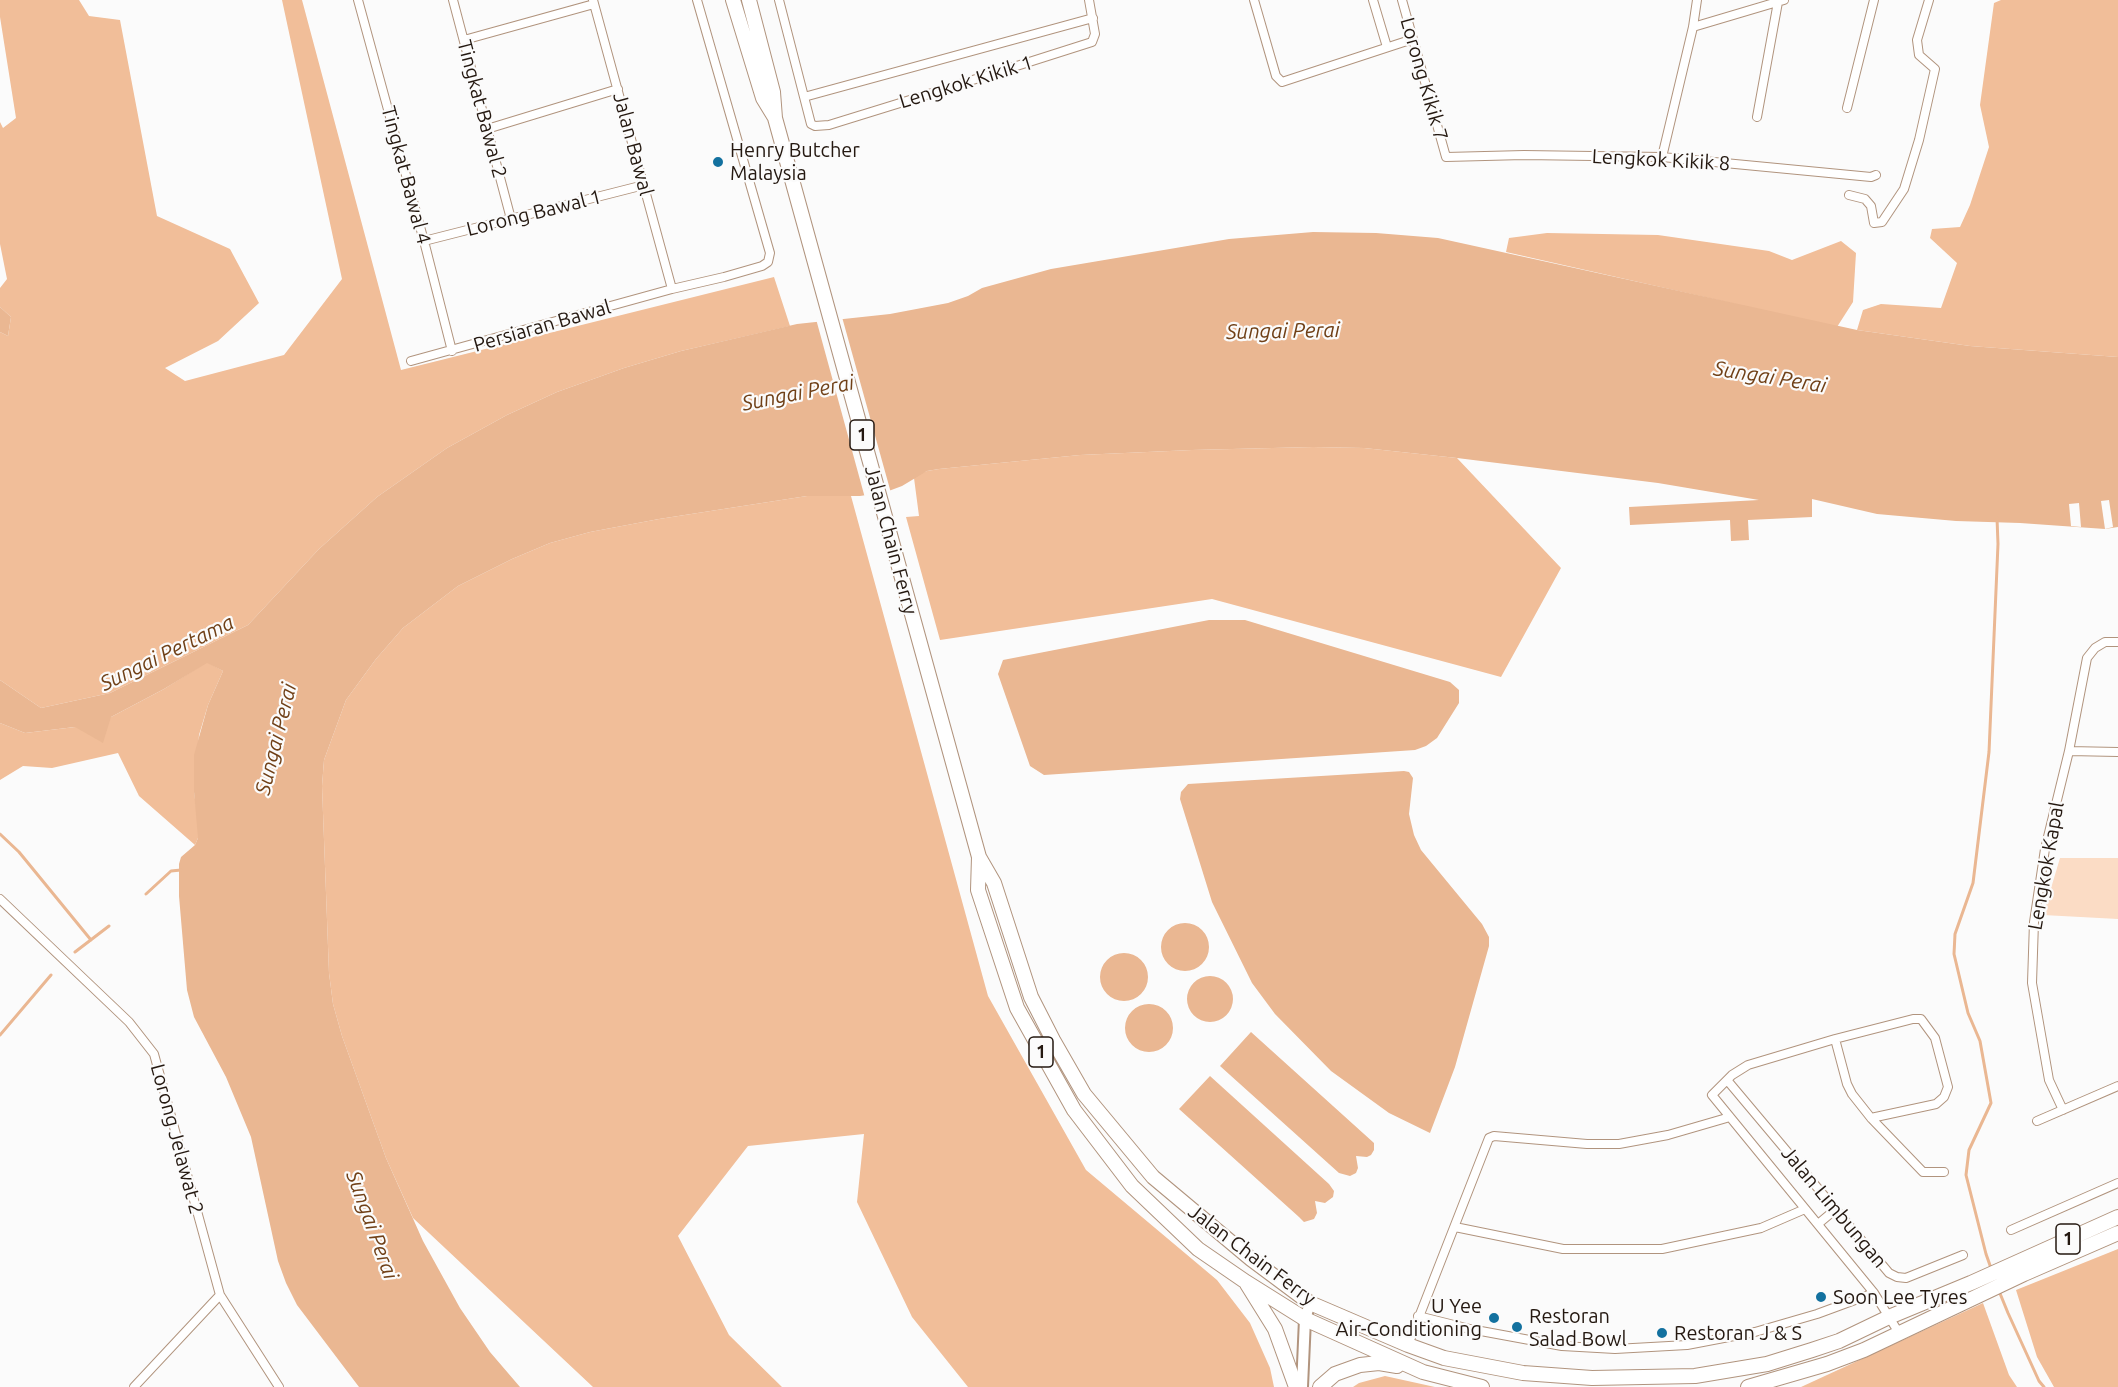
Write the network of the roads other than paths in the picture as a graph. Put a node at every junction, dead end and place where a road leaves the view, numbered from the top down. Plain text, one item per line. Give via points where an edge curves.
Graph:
1 (357, 0) edge
2 (453, 0) edge
3 (697, 0) edge
4 (733, 0) edge
5 (749, 0) edge
6 (779, 0) edge
7 (1089, 0) edge
8 (1254, 0) edge
9 (1373, 0) edge
10 (1402, 0) edge
11 (1697, 0) edge
12 (1874, 0) edge
13 (1929, 0) edge
14 (1781, 1) edge
15 (594, 2) edge
16 (1093, 18) junction
17 (1693, 27) junction
18 (1413, 39) junction
19 (464, 40) junction
20 (1387, 47) junction
21 (618, 89) junction
22 (804, 97) junction
23 (1847, 108) dead end
24 (1757, 117) dead end
25 (775, 118) junction
26 (487, 129) junction
27 (1446, 157) joint
28 (1662, 157) junction
29 (1876, 175) dead end
30 (644, 184) junction
31 (1849, 195) dead end
32 (511, 219) junction
33 (424, 241) junction
34 (672, 289) junction
35 (452, 351) junction
36 (411, 361) dead end
37 (2118, 642) edge
38 (2068, 751) junction
39 (2118, 752) edge
40 (979, 857) junction
41 (0, 899) edge
42 (1835, 1039) junction
43 (1727, 1080) junction
44 (2118, 1086) edge
45 (2063, 1110) junction
46 (1730, 1117) junction
47 (1871, 1118) junction
48 (2037, 1120) dead end
49 (1944, 1172) dead end
50 (2118, 1183) edge
51 (1805, 1209) junction
52 (1836, 1209) junction
53 (2118, 1217) edge
54 (1818, 1224) junction
55 (1455, 1227) junction
56 (2011, 1230) dead end
57 (2118, 1233) edge
58 (1963, 1255) dead end
59 (2021, 1268) junction
60 (1246, 1282) junction
61 (1874, 1293) junction
62 (220, 1295) junction
63 (1310, 1303) junction
64 (1418, 1316) junction
65 (1889, 1317) junction
66 (1305, 1319) junction
67 (1899, 1333) junction
68 (1408, 1345) junction
69 (1423, 1372) junction
70 (134, 1387) edge
71 (279, 1387) edge
72 (1296, 1387) edge
73 (1302, 1387) edge
74 (1320, 1387) edge
75 (1482, 1387) edge
76 (1748, 1387) edge

1 - 33 street, Tingkat Bawal 4
2 - 19 street, Tingkat Bawal 2
3 - 34 street via 770,253 768,262 762,266
4 - 25 highway, Jalan Chain Ferry / 1 via 763,98
5 - 25 highway, Jalan Chain Ferry / 1 via 773,92
6 - 22 street
7 - 16 street, Lengkok Kikik 1
8 - 20 street via 1276,76 1282,82
9 - 20 street
10 - 18 street, Lorong Kikik 7
11 - 17 street
12 - 23 street
13 - 31 street via 1917,40 1919,55 1935,69 1904,189 1882,222 1874,223 1871,206 1865,199
14 - 17 street
14 - 24 street
15 - 19 street
15 - 21 street, Jalan Bawal
16 - 22 street, Lengkok Kikik 1
16 - 22 street, Lengkok Kikik 1 via 1092,42 829,124 811,124
17 - 28 street
18 - 20 street
18 - 27 street, Lorong Kikik 7
19 - 26 street, Tingkat Bawal 2
21 - 26 street
21 - 30 street, Jalan Bawal
25 - 40 highway, Jalan Chain Ferry / 1
26 - 32 street, Tingkat Bawal 2
27 - 28 street, Lengkok Kikik 8
28 - 29 street, Lengkok Kikik 8
30 - 32 street, Lorong Bawal 1
30 - 34 street, Jalan Bawal
32 - 33 street, Lorong Bawal 1
33 - 35 street, Tingkat Bawal 4
34 - 35 street, Persiaran Bawal
35 - 36 street, Persiaran Bawal
37 - 38 street, Lengkok Kapal via 2105,642 2087,658
38 - 39 street
38 - 45 street, Lengkok Kapal via 2034,916 2032,982 2049,1080
40 - 60 highway, Jalan Chain Ferry / 1 via 978,890 1017,1008 1074,1110 1132,1186 1198,1249
40 - 63 highway, Jalan Chain Ferry / 1 via 994,884 1031,997 1084,1094 1153,1177
41 - 62 street, Lorong Jelawat 2 via 129,1022 154,1054
42 - 43 street via 1748,1065
42 - 47 street via 1847,1084
42 - 47 street via 1913,1019 1921,1019 1935,1038 1948,1087 1944,1097 1936,1104
43 - 46 street, Jalan Limbungan via 1712,1095
43 - 52 street, Jalan Limbungan
44 - 45 street
45 - 48 street
46 - 51 street, Jalan Limbungan
46 - 55 street via 1619,1144 1489,1138
47 - 49 street via 1923,1172
50 - 56 street
51 - 54 street, Jalan Limbungan
51 - 55 street via 1761,1227 1662,1249 1563,1249
52 - 54 street
52 - 58 street, Jalan Limbungan via 1889,1273 1897,1277 1906,1278
53 - 59 highway, Jalan Chain Ferry / 1
54 - 61 street, Jalan Limbungan
55 - 64 street
57 - 59 highway, Jalan Chain Ferry / 1
59 - 65 highway, Jalan Chain Ferry / 1
59 - 67 highway, Jalan Chain Ferry / 1
60 - 66 highway, Jalan Chain Ferry / 1
60 - 72 highway via 1275,1329
61 - 64 street via 1755,1332 1687,1345 1562,1346
61 - 65 street, Jalan Limbungan
62 - 70 street
62 - 71 street, Lorong Jelawat 2
63 - 66 street
63 - 68 highway, Jalan Chain Ferry / 1
64 - 68 street
65 - 67 street, Jalan Limbungan
65 - 68 highway, Jalan Chain Ferry / 1 via 1839,1341 1767,1364 1685,1377 1592,1378 1523,1373 1457,1362
66 - 69 highway, Jalan Chain Ferry / 1
66 - 73 street
67 - 76 highway, Jalan Chain Ferry / 1 via 1827,1364
69 - 74 highway via 1370,1363 1335,1374
69 - 75 highway, Jalan Chain Ferry / 1

